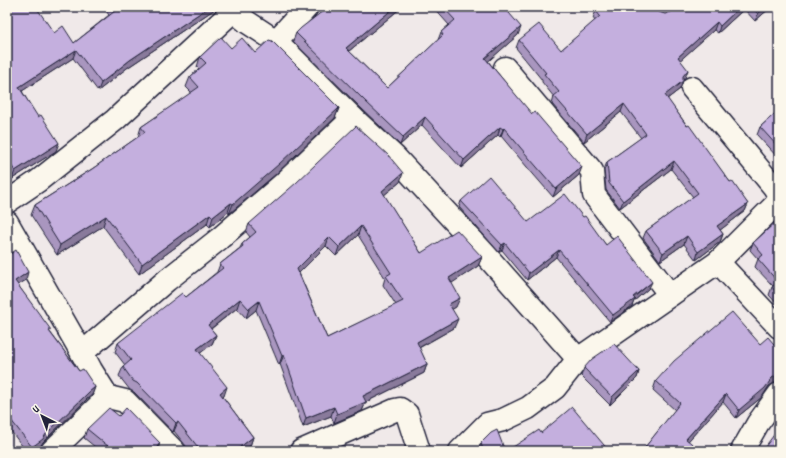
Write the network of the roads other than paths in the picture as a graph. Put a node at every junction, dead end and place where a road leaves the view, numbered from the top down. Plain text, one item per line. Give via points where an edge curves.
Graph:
1 (308, 7) edge
2 (231, 9) edge
3 (276, 40) junction
4 (505, 68) dead end
5 (692, 88) dead end
6 (353, 118) junction
7 (7, 202) edge
8 (7, 222) edge
9 (718, 262) junction
10 (670, 295) junction
11 (779, 327) edge
12 (82, 353) junction
13 (578, 359) junction
14 (779, 394) edge
15 (108, 397) junction
16 (52, 451) edge
17 (174, 451) edge
18 (300, 451) edge
19 (419, 451) edge
20 (460, 451) edge
21 (742, 451) edge

1 - 3 street
2 - 3 street
2 - 7 street via 115,120 38,181
3 - 6 street
4 - 10 street via 592,171 594,195
5 - 9 street via 779,196 776,204
6 - 12 street via 284,183
6 - 13 street via 395,157
8 - 12 street
9 - 10 street
9 - 11 street
10 - 13 street
12 - 15 street
13 - 20 street via 555,388 528,408 503,420 487,424
14 - 21 street
15 - 16 street
15 - 17 street via 124,401
18 - 19 street via 400,409 407,414

